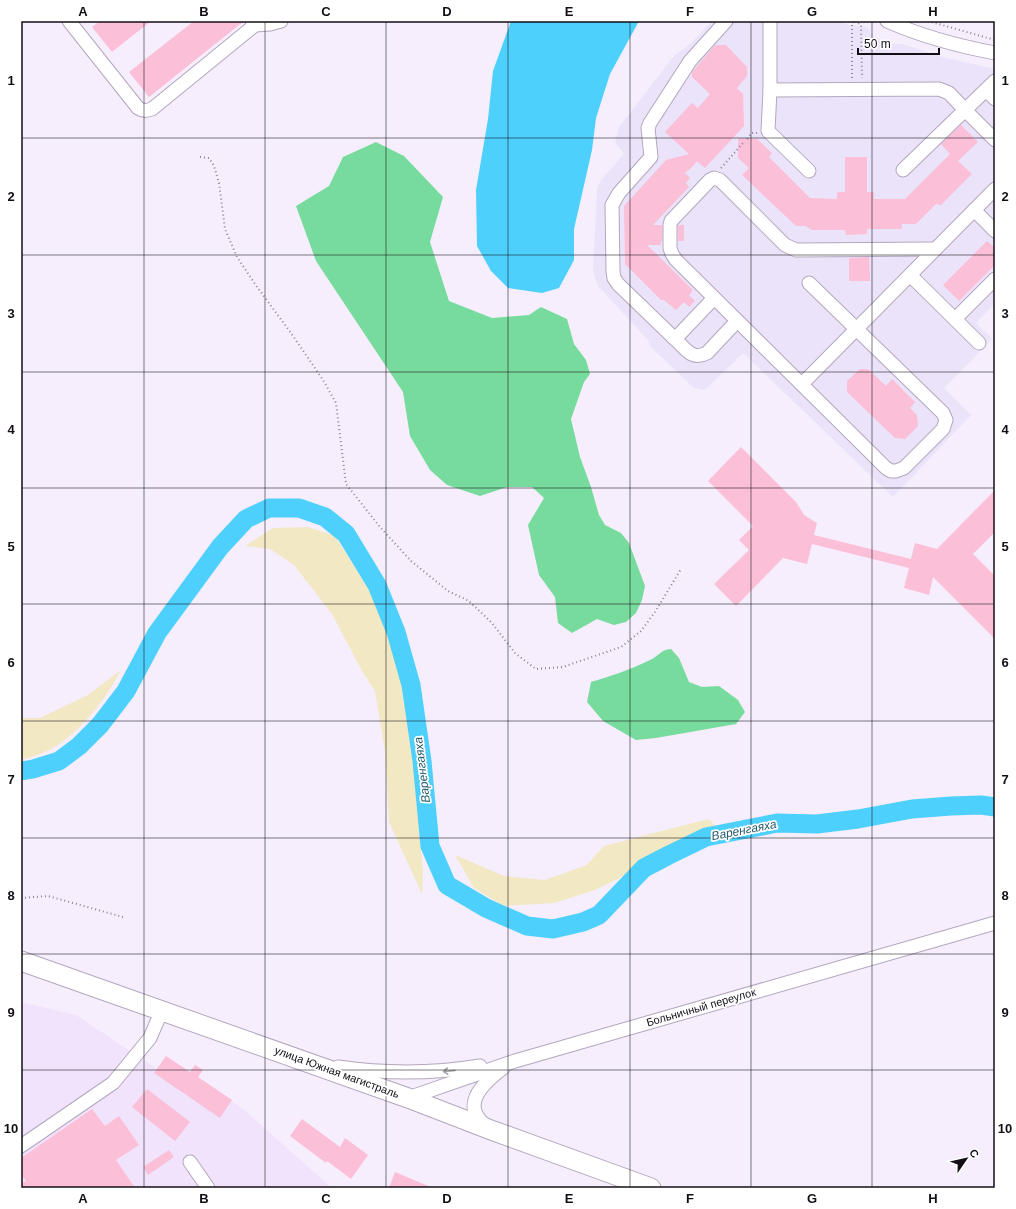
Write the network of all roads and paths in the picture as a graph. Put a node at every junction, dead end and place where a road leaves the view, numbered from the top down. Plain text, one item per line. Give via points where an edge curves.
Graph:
1 (69, 21) edge
2 (281, 21) edge
3 (726, 21) edge
4 (770, 21) edge
5 (855, 21) edge
6 (887, 21) edge
7 (928, 21) edge
8 (254, 23) edge
9 (995, 40) edge
10 (995, 53) edge
11 (857, 89) junction
12 (770, 90) junction
13 (992, 90) edge
14 (966, 110) junction
15 (995, 140) edge
16 (743, 143) dead end
17 (200, 157) dead end
18 (903, 170) dead end
19 (809, 171) dead end
20 (710, 180) junction
21 (995, 189) edge
22 (974, 210) junction
23 (995, 231) edge
24 (935, 250) junction
25 (910, 275) junction
26 (995, 279) edge
27 (809, 283) dead end
28 (714, 298) junction
29 (955, 319) junction
30 (737, 321) junction
31 (856, 329) junction
32 (675, 339) junction
33 (979, 343) dead end
34 (802, 384) junction
35 (681, 569) dead end
36 (21, 898) edge
37 (123, 917) dead end
38 (995, 923) edge
39 (21, 961) edge
40 (162, 1010) junction
41 (305, 1060) junction
42 (515, 1060) junction
43 (408, 1098) junction
44 (491, 1130) junction
45 (21, 1146) edge
46 (190, 1162) dead end
47 (208, 1188) edge
48 (651, 1188) edge

1 - 8 street via 142,110 152,109
2 - 8 street via 270,24
3 - 32 street via 690,61 650,123 648,128 651,158 619,193 612,205 614,278
4 - 12 street
5 - 11 path via 852,23
5 - 11 path via 862,25
6 - 10 street via 921,35
7 - 9 path
11 - 12 street
11 - 14 street via 939,89 949,93
12 - 19 street via 768,131
13 - 14 street
14 - 15 street
14 - 18 street
16 - 20 path
17 - 35 path via 209,158 214,166 219,183 225,229 237,258 292,333 324,380 336,403 346,484 411,561 448,590 469,601 515,653 536,669 563,667 621,647 641,631
20 - 24 street via 720,180 785,245 796,250
20 - 28 street via 674,217 670,225 670,248 676,260
21 - 22 street
22 - 23 street
22 - 24 street
24 - 25 street
25 - 29 street
25 - 31 street
26 - 29 street
27 - 31 street
28 - 30 street
28 - 32 street
29 - 33 street
30 - 32 street via 703,355 690,354
30 - 34 street
31 - 34 street
31 - 34 street via 943,413 943,429 904,468 891,471
36 - 37 path via 48,896
38 - 42 street, Больничный переулок
39 - 40 highway, улица Южная магистраль
40 - 41 highway, улица Южная магистраль
40 - 45 street via 150,1038 113,1083
42 -> 41 street via 458,1070 411,1073 360,1070
41 - 43 highway, улица Южная магистраль
42 - 43 street, Больничный переулок
42 - 44 street via 484,1084 475,1098 475,1113
43 - 44 highway, улица Южная магистраль
44 - 48 highway, улица Южная магистраль
46 - 47 street

